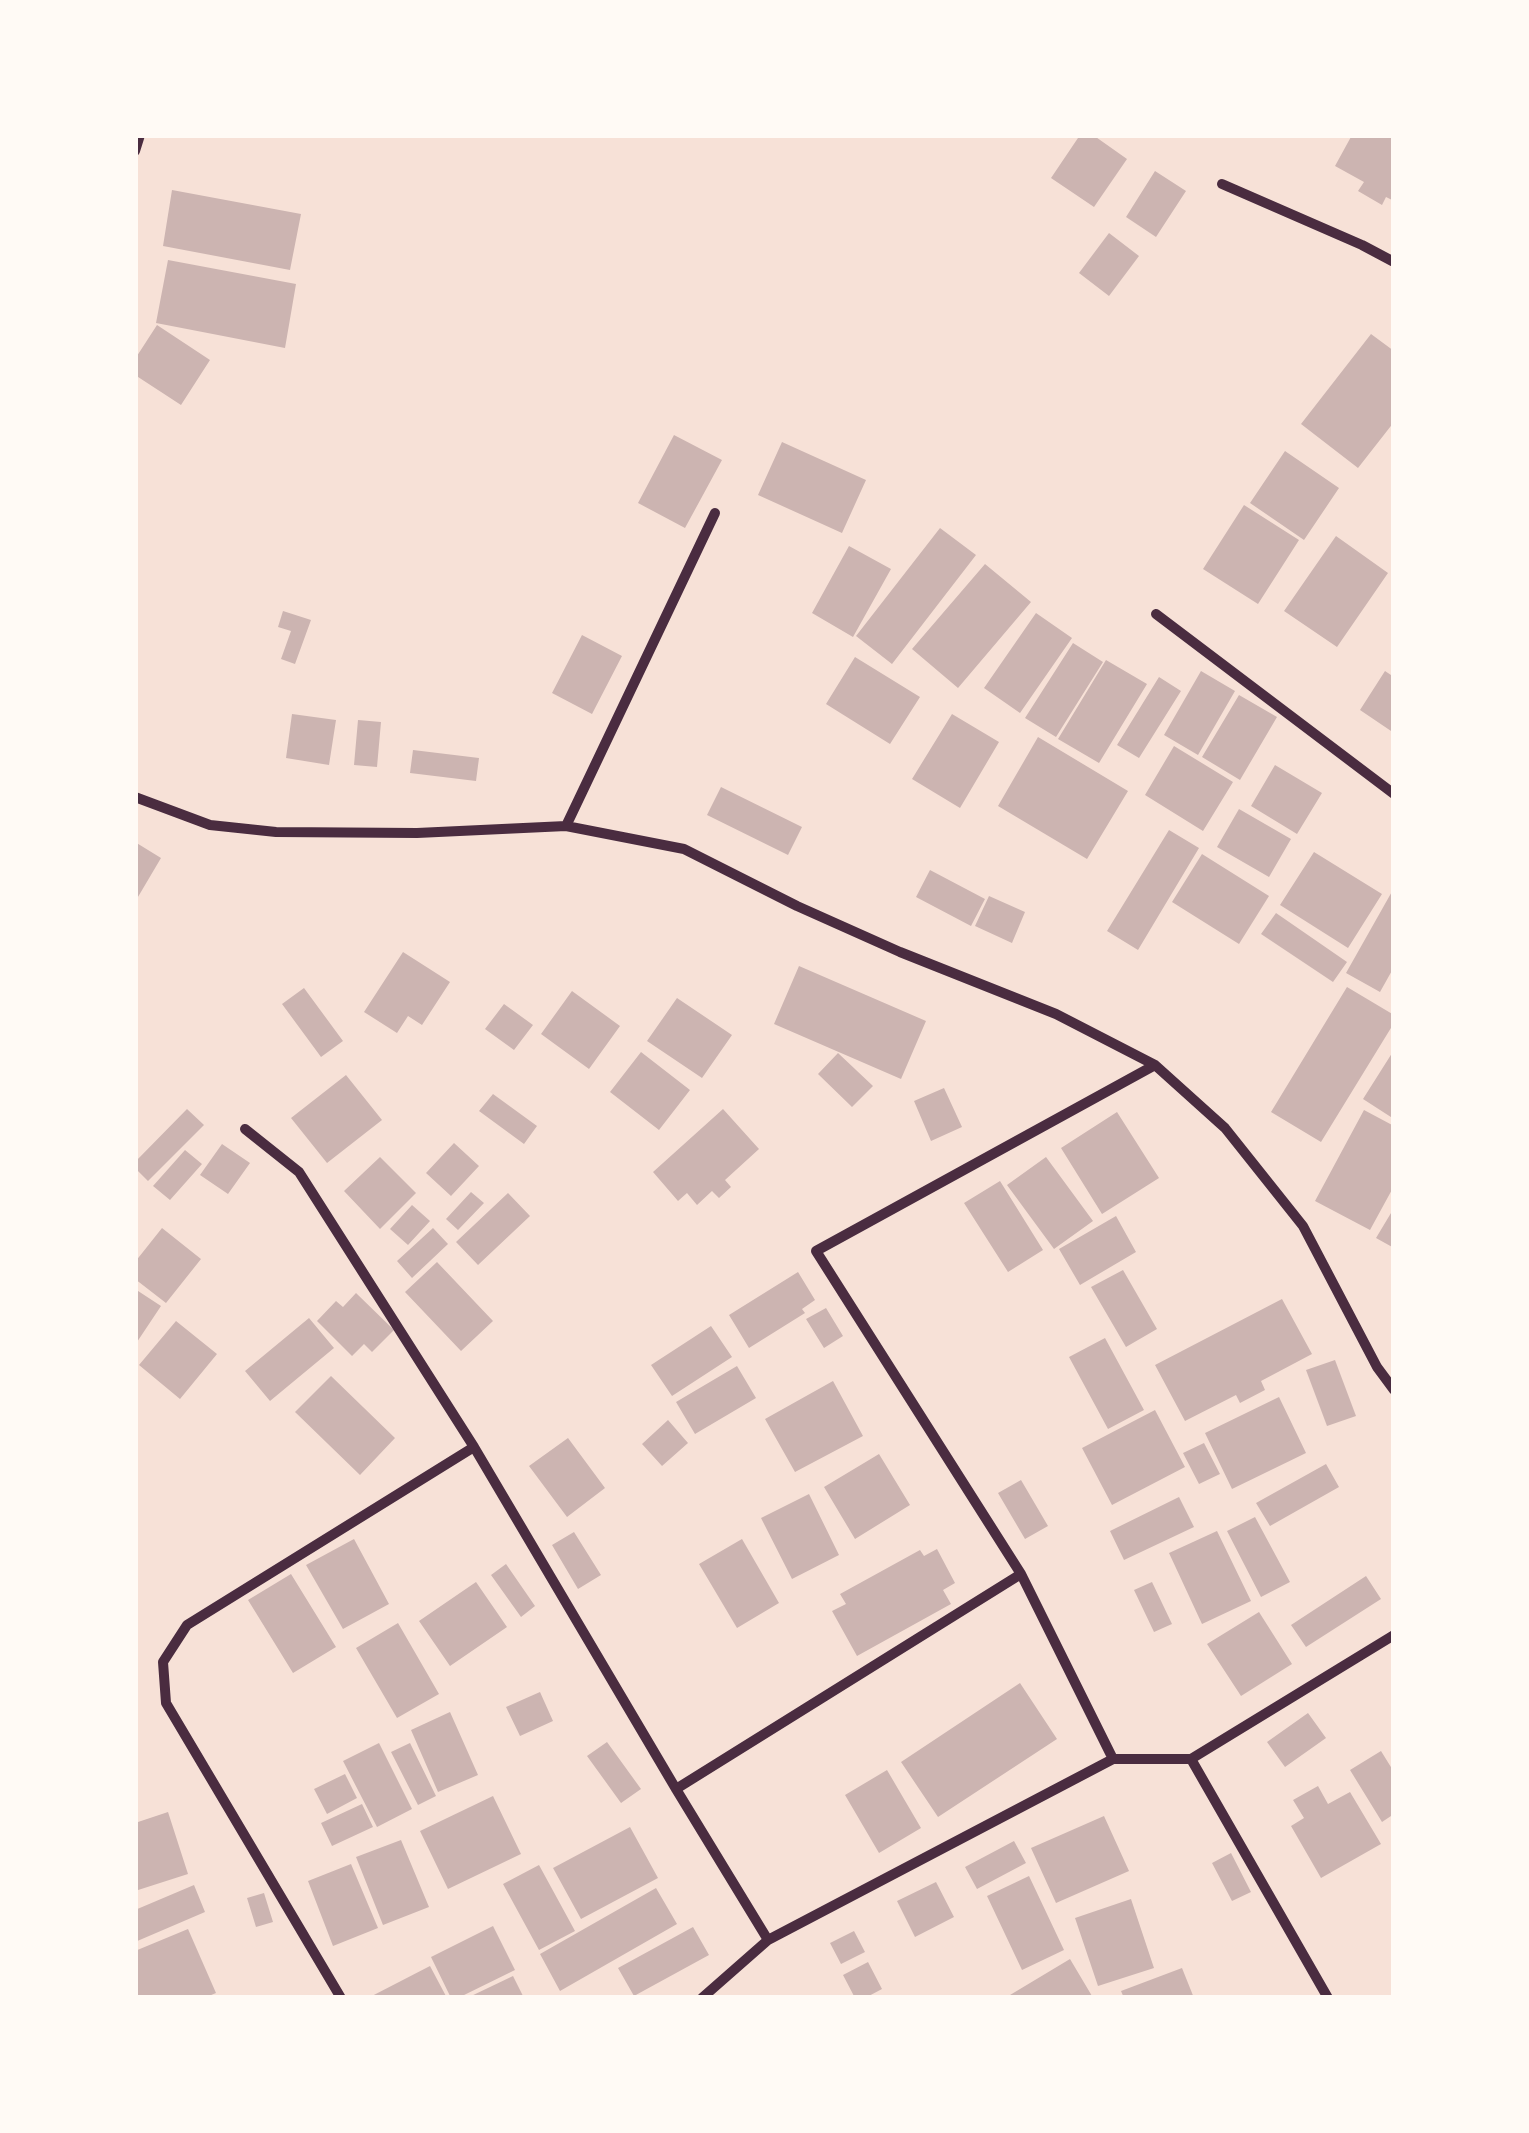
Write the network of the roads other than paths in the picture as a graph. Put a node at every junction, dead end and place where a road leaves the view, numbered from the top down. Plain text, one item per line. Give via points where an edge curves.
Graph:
1 (140, 135) edge
2 (135, 151) edge
3 (1222, 184) dead end
4 (1394, 262) edge
5 (715, 513) dead end
6 (1156, 614) dead end
7 (1394, 794) edge
8 (135, 797) edge
9 (566, 826) junction
10 (1155, 1065) junction
11 (245, 1129) dead end
12 (1394, 1390) edge
13 (474, 1447) junction
14 (1021, 1574) junction
15 (1394, 1635) edge
16 (1113, 1759) junction
17 (1191, 1760) junction
18 (676, 1789) junction
19 (768, 1940) junction
20 (341, 1998) edge
21 (702, 1998) edge
22 (1328, 1998) edge

1 - 2 street
3 - 4 street
5 - 9 street
6 - 7 street
8 - 9 street via 210,825 276,832
9 - 10 street via 684,849 797,906 1056,1014
10 - 12 street via 1225,1128 1303,1226
10 - 14 street via 816,1251
11 - 13 street via 299,1172
13 - 18 street
13 - 20 street via 187,1624 163,1662 166,1703
14 - 16 street
14 - 18 street
15 - 17 street
16 - 17 street
16 - 19 street
17 - 22 street
18 - 19 street
19 - 21 street

